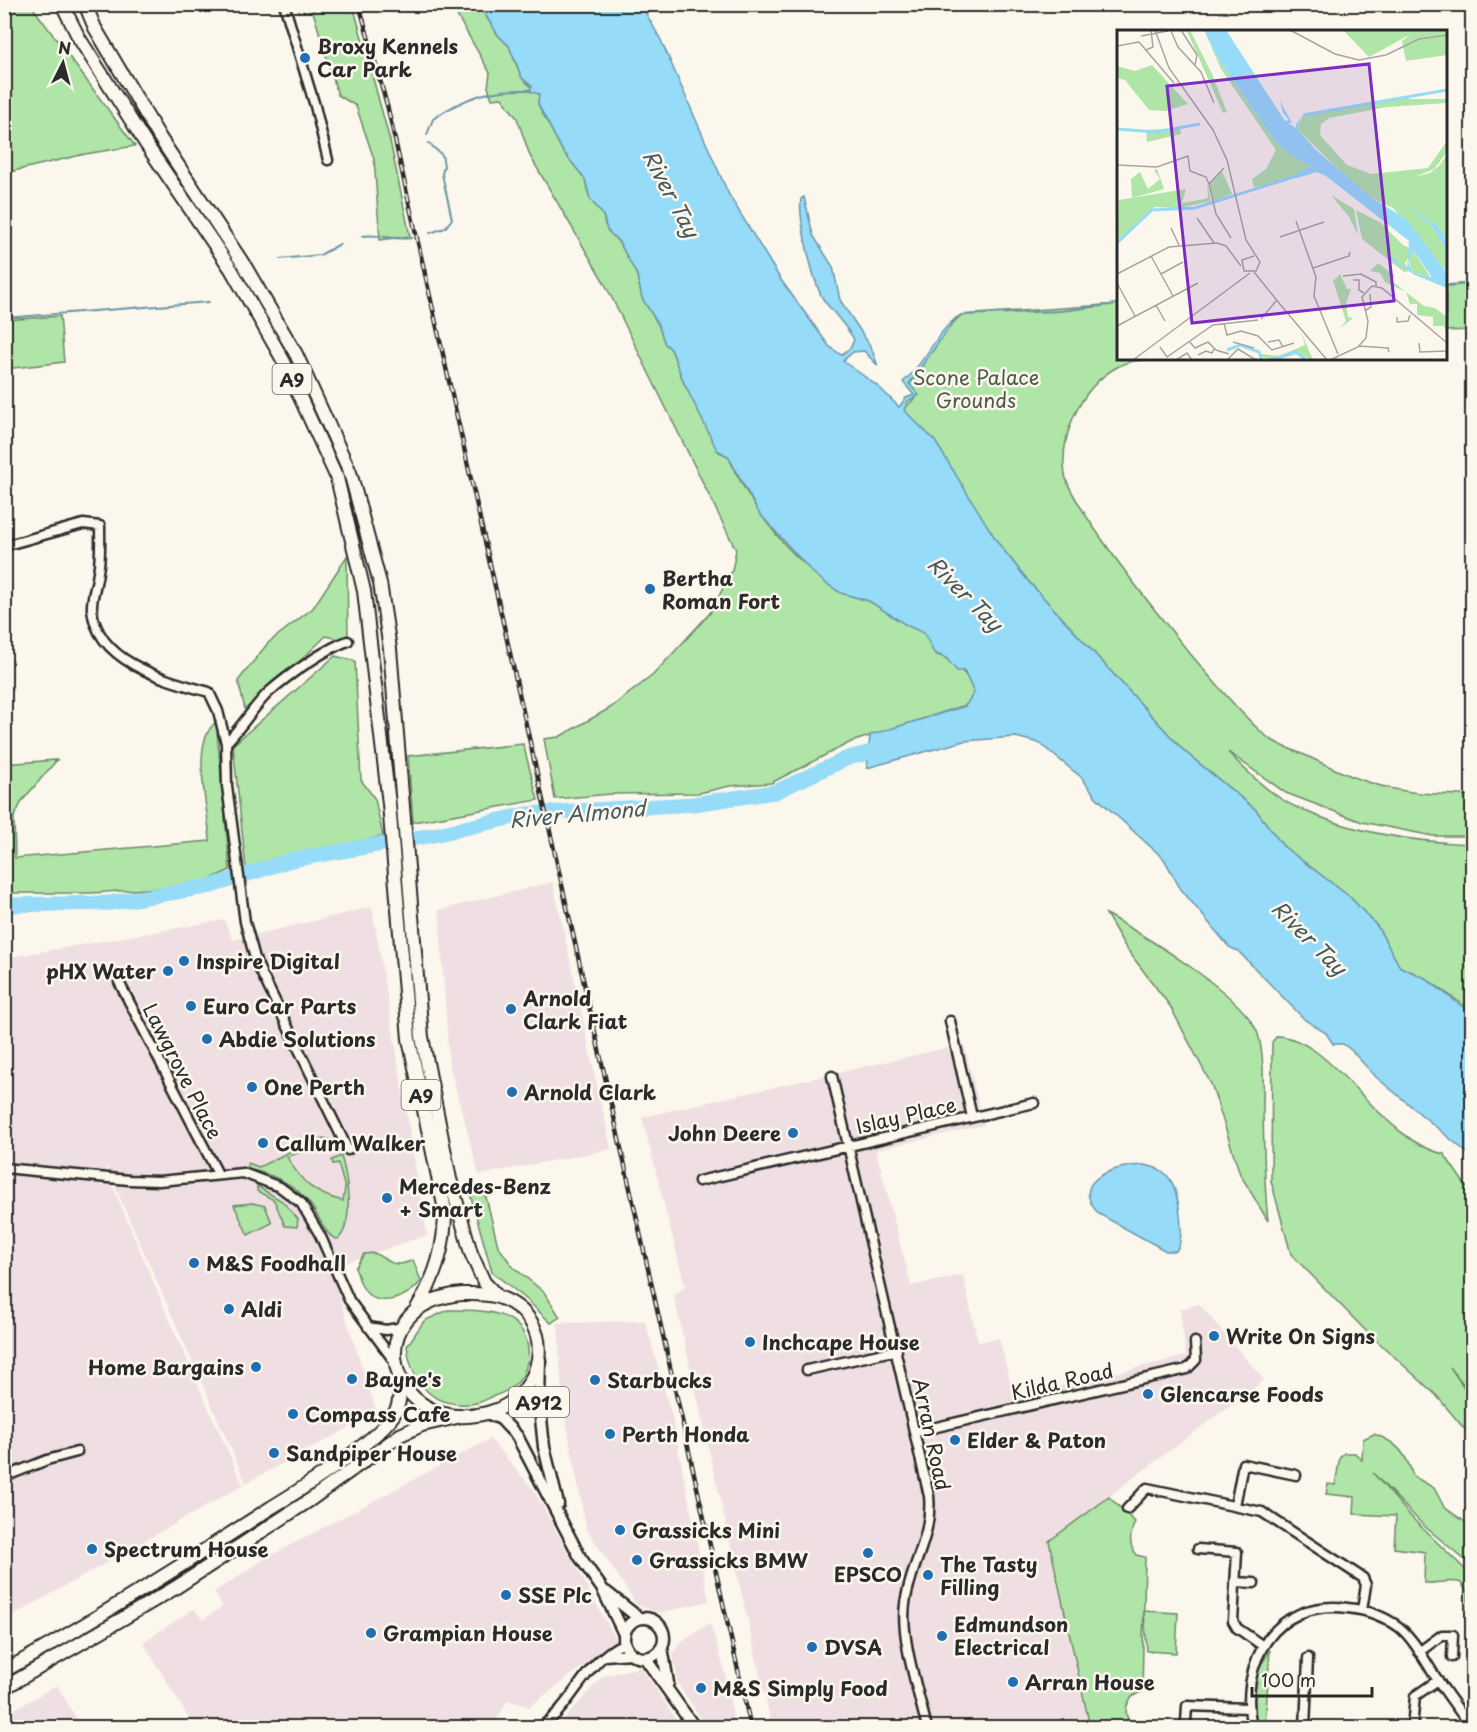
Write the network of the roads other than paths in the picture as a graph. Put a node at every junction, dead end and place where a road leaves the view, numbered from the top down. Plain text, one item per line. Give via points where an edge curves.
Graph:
1 (62, 4) edge
2 (85, 4) edge
3 (284, 4) edge
4 (328, 160) dead end
5 (4, 546) edge
6 (348, 641) dead end
7 (226, 743) junction
8 (119, 982) dead end
9 (950, 1021) dead end
10 (832, 1076) dead end
11 (1034, 1103) dead end
12 (972, 1117) junction
13 (848, 1146) junction
14 (348, 1150) dead end
15 (4, 1168) edge
16 (218, 1174) junction
17 (699, 1181) dead end
18 (498, 1297) junction
19 (417, 1308) junction
20 (368, 1327) junction
21 (403, 1327) junction
22 (1195, 1342) dead end
23 (897, 1350) junction
24 (539, 1356) junction
25 (394, 1360) junction
26 (807, 1370) dead end
27 (400, 1383) junction
28 (487, 1413) junction
29 (466, 1415) junction
30 (915, 1432) junction
31 (76, 1452) dead end
32 (1296, 1475) dead end
33 (4, 1477) edge
34 (1235, 1506) junction
35 (1127, 1509) dead end
36 (561, 1517) junction
37 (1198, 1549) dead end
38 (1235, 1582) junction
39 (1254, 1583) dead end
40 (603, 1590) junction
41 (1362, 1610) junction
42 (639, 1618) junction
43 (624, 1639) junction
44 (1263, 1646) junction
45 (662, 1647) junction
46 (1419, 1652) junction
47 (632, 1654) junction
48 (605, 1656) junction
49 (1452, 1657) dead end
50 (645, 1658) junction
51 (1308, 1658) dead end
52 (4, 1671) edge
53 (1438, 1680) junction
54 (4, 1688) edge
55 (669, 1689) junction
56 (1248, 1708) junction
57 (1186, 1722) dead end
58 (539, 1728) edge
59 (695, 1728) edge
60 (927, 1728) edge
61 (1252, 1728) edge
62 (1305, 1728) edge
63 (1412, 1728) edge
64 (1472, 1728) edge

1 - 19 highway, A9 via 140,134 237,279 283,360 337,478 364,591 389,804 409,1039 445,1210 440,1260
2 - 18 highway, A9 via 160,138 246,268 296,354 350,472 380,583 390,649 422,1037 450,1179 478,1272
3 - 4 street
5 - 7 street via 83,524 100,526 99,571 92,608 100,633 114,652 144,670 209,692
6 - 7 street via 332,646 267,693
7 - 14 street via 227,786 245,922 264,981
8 - 16 street, Lawgrove Place
9 - 12 street, Islay Place
10 - 13 street, Arran Road
11 - 12 street, Islay Place
12 - 13 street, Islay Place
13 - 17 street, Islay Place
13 - 23 street, Arran Road
15 - 16 street via 139,1180
16 - 20 street via 243,1173 263,1179 301,1203 324,1242 349,1300
18 - 19 highway via 447,1296
18 - 24 highway via 528,1318 535,1331
19 - 21 highway
20 - 21 street
20 - 25 street
21 - 25 highway
22 - 30 street, Kilda Road via 1196,1360 1187,1369
23 - 26 street
23 - 30 street, Arran Road
24 - 28 highway via 533,1380 525,1392
24 - 36 main road, A912 via 544,1447
25 - 27 highway
27 - 29 highway via 425,1406
27 - 52 highway via 399,1402 392,1418 305,1486 166,1576
28 - 29 highway
28 - 36 main road, A912 via 501,1419 517,1436
29 - 54 highway via 422,1425 400,1436 175,1588
30 - 60 street, Arran Road via 930,1514 904,1614
31 - 33 street
32 - 34 street via 1243,1464
34 - 35 street via 1147,1488
34 - 41 street via 1262,1512 1356,1571 1366,1585
36 - 40 main road, A912 via 580,1557
37 - 38 street via 1237,1552
38 - 39 street
38 - 44 street via 1233,1621
40 - 42 main road, A912
40 - 43 main road, A912
41 - 44 street via 1326,1607 1307,1611 1281,1625
41 - 46 street via 1401,1629
42 - 43 main road via 629,1624
42 - 45 main road, A912 via 659,1625
43 - 47 main road, A912
43 - 48 street
44 - 56 street via 1250,1676
45 - 50 main road
45 - 55 main road, A912
46 - 49 street via 1442,1635 1453,1635
46 - 53 street
47 - 48 street
47 - 50 main road
48 - 58 street via 590,1668 555,1715
50 - 55 main road, A912
51 - 62 street
53 - 63 street via 1415,1696
53 - 64 street
55 - 59 main road, A912
56 - 57 street via 1187,1706
56 - 61 street

